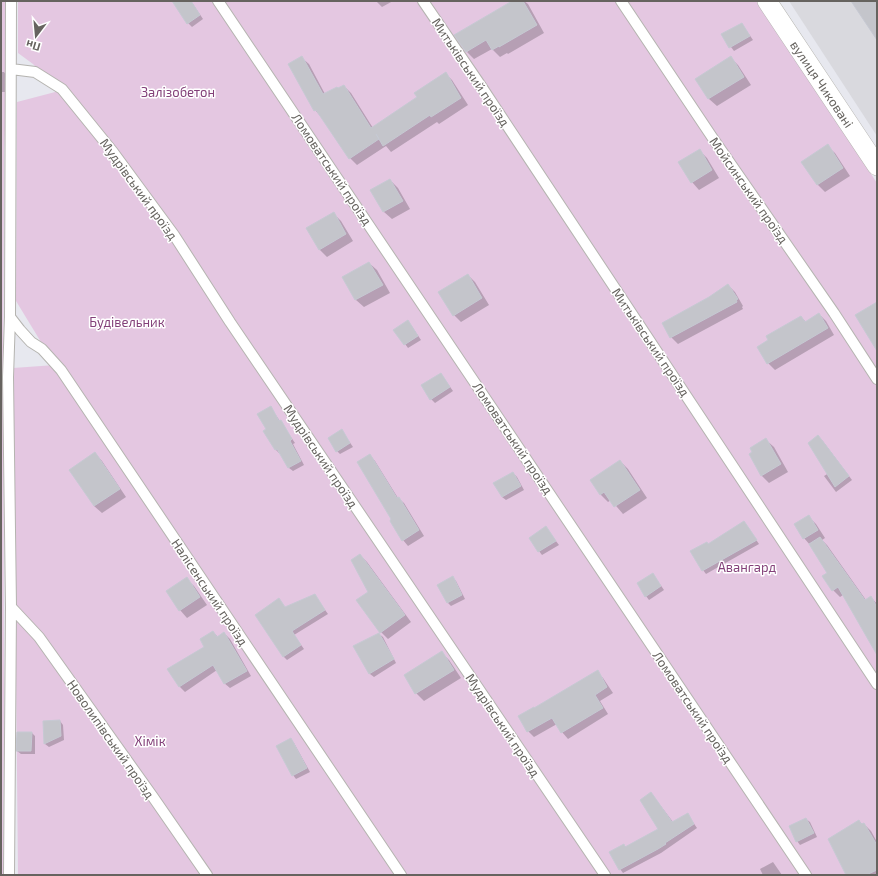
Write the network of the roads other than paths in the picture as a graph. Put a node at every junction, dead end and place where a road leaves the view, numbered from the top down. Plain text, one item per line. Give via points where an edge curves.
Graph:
1 (11, 1) edge
2 (218, 1) edge
3 (424, 1) edge
4 (621, 1) edge
5 (767, 1) edge
6 (12, 69) junction
7 (877, 166) edge
8 (10, 317) junction
9 (877, 380) edge
10 (11, 606) junction
11 (877, 684) edge
12 (9, 875) edge
13 (207, 875) edge
14 (401, 875) edge
15 (605, 875) edge
16 (806, 875) edge

1 - 6 lane
2 - 16 lane, Ломоватський проїзд
3 - 11 lane, Митьківський проїзд
4 - 9 lane, Мойсинський проїзд
5 - 7 street, вулиця Чиковані
6 - 8 lane
6 - 15 lane, Мудрівський проїзд via 35,72 62,90 113,152 174,235
8 - 10 lane via 8,377
8 - 14 lane, Налісенський проїзд via 23,334 42,349 61,370
10 - 12 lane
10 - 13 lane, Новолипівський проїзд via 39,637

